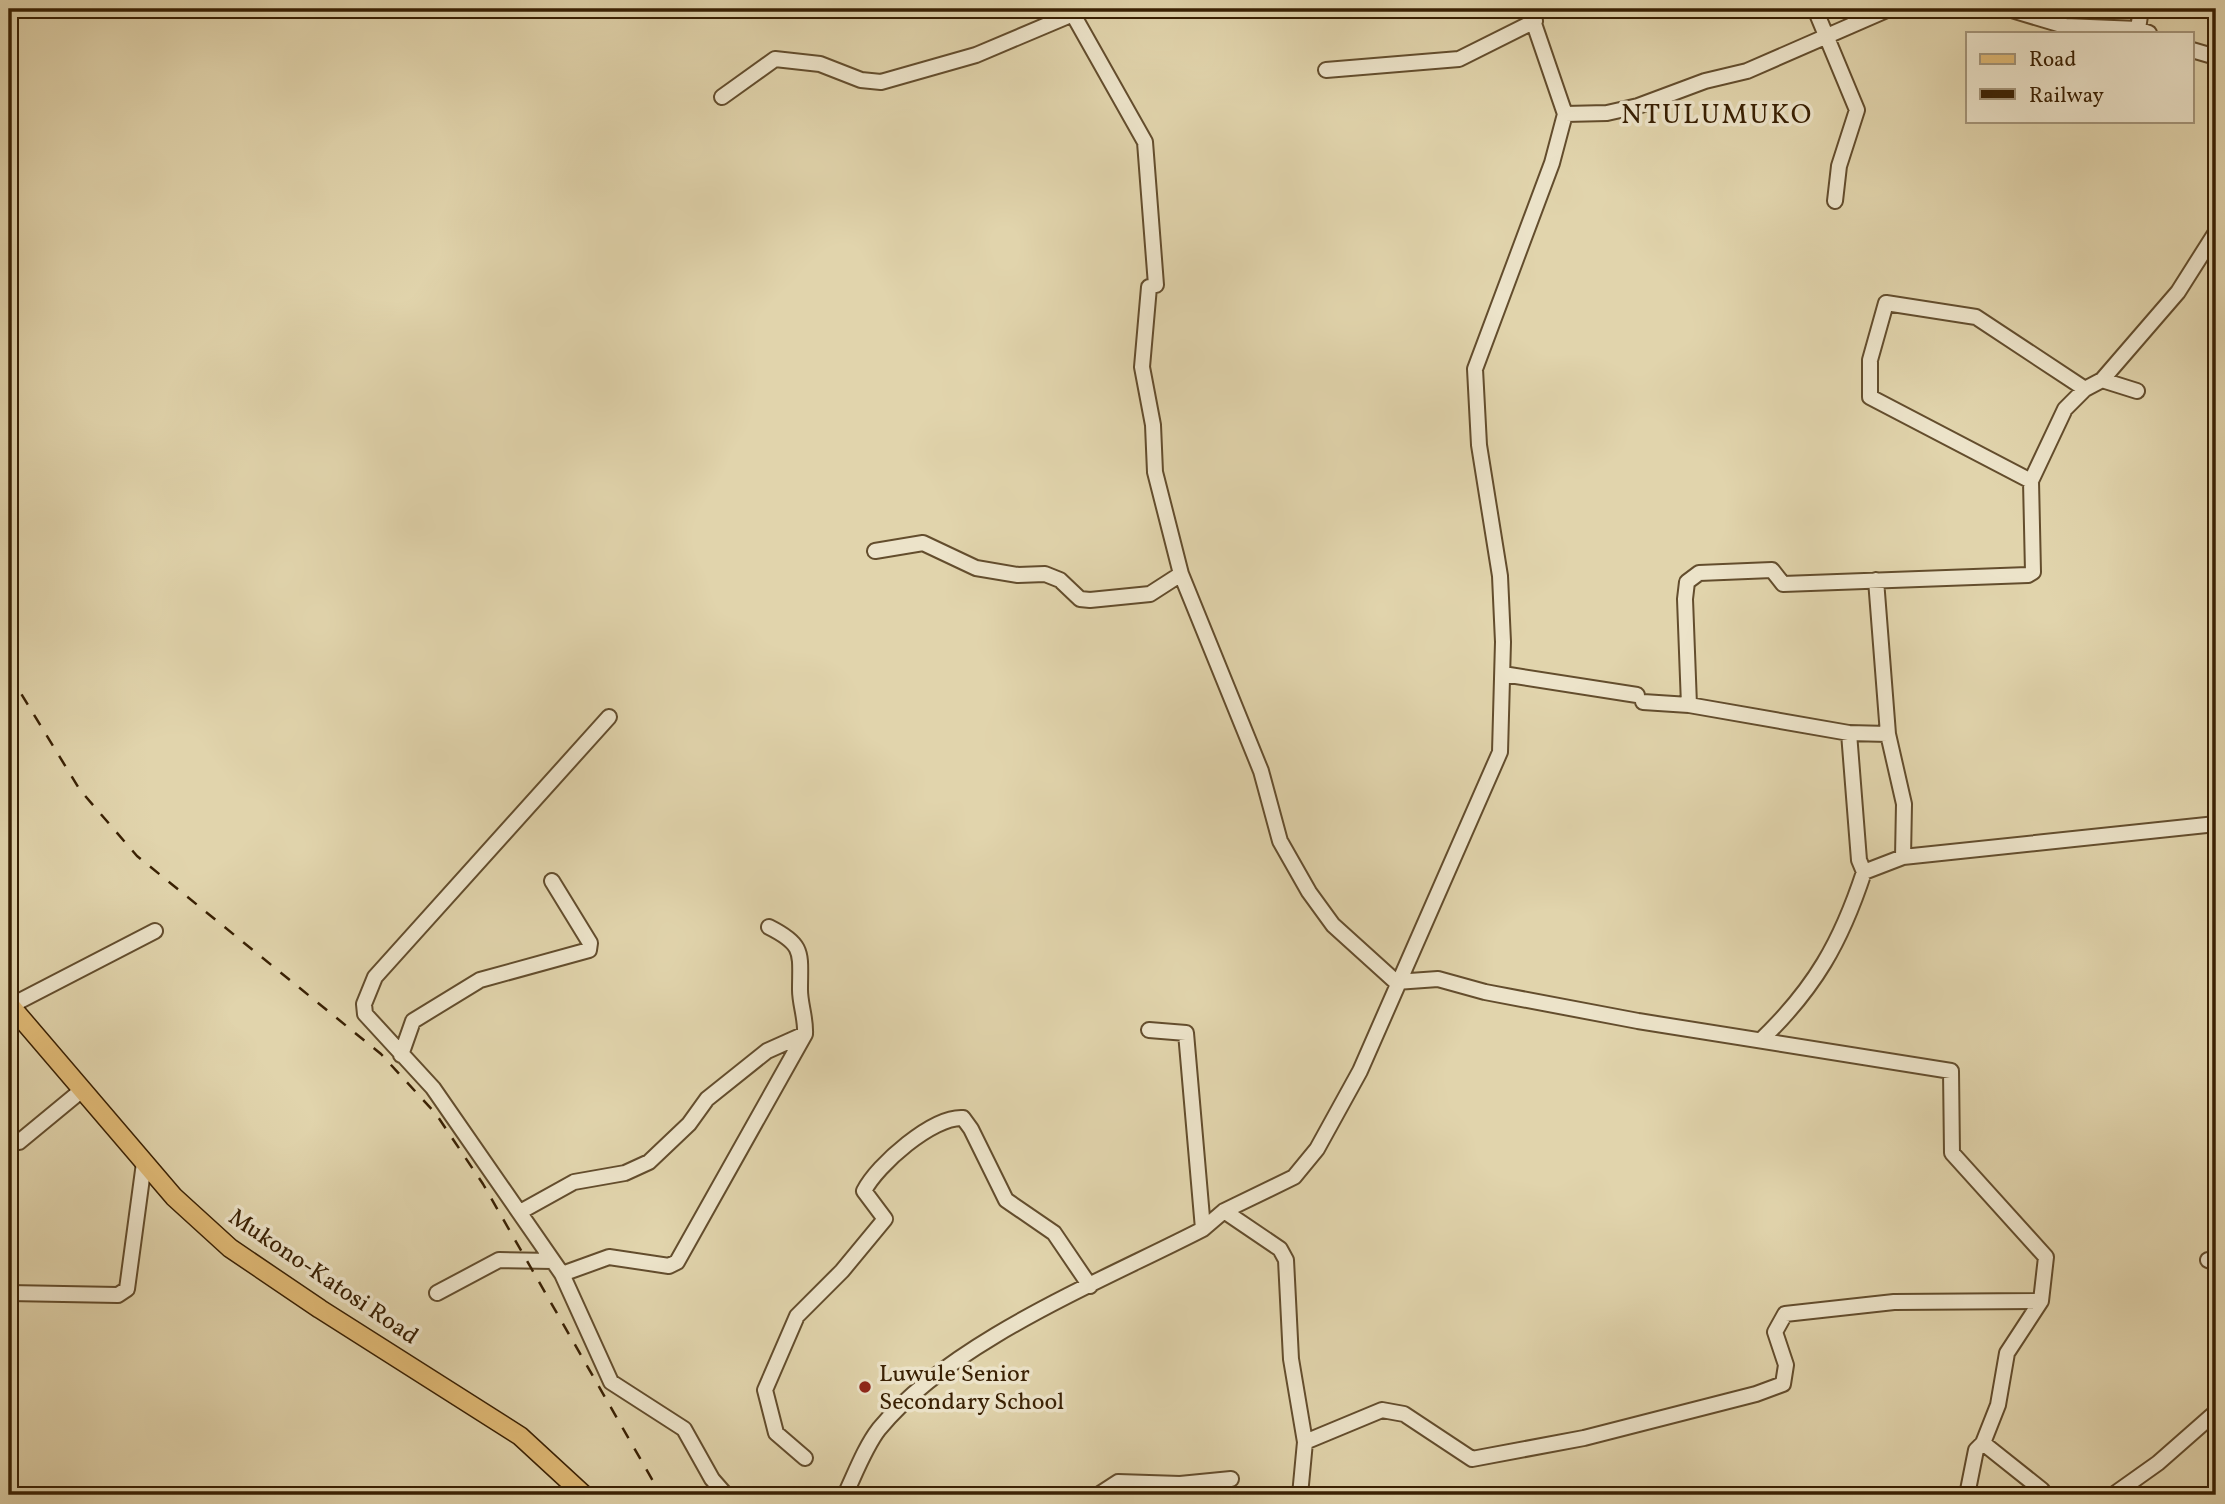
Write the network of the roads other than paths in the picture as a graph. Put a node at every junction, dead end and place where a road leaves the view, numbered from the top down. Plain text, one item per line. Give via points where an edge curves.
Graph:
1 (1815, 9) edge
2 (1889, 9) edge
3 (2008, 9) edge
4 (2141, 9) edge
5 (1072, 12) edge
6 (1532, 15) edge
7 (2143, 31) edge
8 (1826, 38) junction
9 (2194, 51) edge
10 (2216, 57) edge
11 (1326, 70) dead end
12 (722, 97) dead end
13 (1565, 114) junction
14 (1835, 201) dead end
15 (2216, 232) edge
16 (2102, 380) junction
17 (2085, 389) junction
18 (2137, 391) dead end
19 (2031, 481) junction
20 (875, 551) dead end
21 (1181, 574) junction
22 (1876, 580) junction
23 (1503, 674) junction
24 (1689, 705) junction
25 (608, 717) dead end
26 (1849, 733) junction
27 (1888, 734) junction
28 (2216, 824) edge
29 (1903, 857) junction
30 (1864, 872) junction
31 (552, 881) dead end
32 (769, 928) dead end
33 (155, 931) dead end
34 (1396, 982) junction
35 (9, 1005) edge
36 (1149, 1030) dead end
37 (805, 1034) junction
38 (1761, 1040) junction
39 (401, 1055) junction
40 (82, 1090) junction
41 (9, 1144) edge
42 (144, 1163) junction
43 (1224, 1211) junction
44 (520, 1212) junction
45 (1203, 1229) junction
46 (553, 1261) junction
47 (562, 1274) junction
48 (1090, 1286) junction
49 (9, 1293) edge
50 (437, 1293) dead end
51 (2041, 1301) junction
52 (2216, 1412) edge
53 (1305, 1442) junction
54 (1983, 1443) junction
55 (805, 1458) dead end
56 (1231, 1479) dead end
57 (584, 1495) edge
58 (726, 1495) edge
59 (845, 1495) edge
60 (1098, 1495) edge
61 (1300, 1495) edge
62 (1967, 1495) edge
63 (2042, 1495) edge
64 (2113, 1495) edge

1 - 8 street
2 - 8 street
3 - 7 street via 2065,26
4 - 7 street
5 - 12 street via 976,55 881,82 861,80 820,64 775,59
5 - 21 street via 1145,142 1153,286 1142,367 1153,425 1155,472
6 - 11 street via 1459,60
6 - 13 street
8 - 13 street via 1747,71 1638,106 1607,113
8 - 14 street via 1857,110 1839,166
9 - 10 street
13 - 23 street via 1552,163 1475,369 1479,445 1500,576
15 - 16 street via 2178,292
16 - 17 street
16 - 18 street
17 - 19 street via 2065,409
17 - 19 street via 1976,317 1886,303 1870,360 1870,397
19 - 22 street via 2033,572
20 - 21 street via 923,543 976,568 1045,574 1060,580 1080,599 1090,600 1150,594
21 - 34 street via 1261,771 1280,841 1333,925
22 - 24 street via 1783,584 1772,570 1699,573 1686,582
22 - 27 street
23 - 24 street
23 - 34 street via 1500,752
24 - 26 street
25 - 39 street via 375,977 364,1004 365,1014
26 - 27 street
26 - 30 street via 1859,860
27 - 29 street via 1904,804
28 - 29 street
29 - 30 street
30 - 38 street via 1846,925 1798,1004
31 - 39 street via 590,943 589,950 480,979 413,1021
32 - 37 street via 791,938 799,950
33 - 35 street
34 - 38 street via 1437,979 1485,992
34 - 43 street via 1360,1071 1317,1149 1294,1177
35 - 40 main road, Mukono-Katosi Road
36 - 45 street via 1186,1033
37 - 44 street via 767,1051 707,1099 689,1124 649,1162 625,1173 574,1182
37 - 47 street via 677,1262 669,1266 609,1257
38 - 51 street via 1951,1071 1952,1153 2046,1257
39 - 44 street via 433,1088
40 - 41 street via 19,1142
40 - 42 main road, Mukono-Katosi Road
42 - 49 street via 127,1289 118,1295
42 - 57 main road, Mukono-Katosi Road via 230,1248 520,1436
43 - 45 street
43 - 53 street via 1280,1249 1286,1260 1291,1359
44 - 46 street
45 - 48 street
46 - 47 street
46 - 50 street via 499,1260
47 - 58 street via 611,1382 684,1429
48 - 55 street via 1054,1233 1006,1200 971,1129 963,1118 952,1117 897,1151 873,1173 864,1191 885,1219 797,1316 765,1390 776,1433
48 - 59 street via 984,1343 918,1388 878,1431
51 - 53 street via 1894,1302 1785,1314 1775,1332 1786,1365 1783,1384 1584,1438 1485,1457 1472,1459 1404,1414 1382,1410
51 - 54 street via 2007,1353 1998,1405
52 - 64 street via 2186,1441
53 - 61 street
54 - 62 street via 1976,1450
54 - 63 street via 2042,1490
56 - 60 street via 1180,1484 1118,1482

